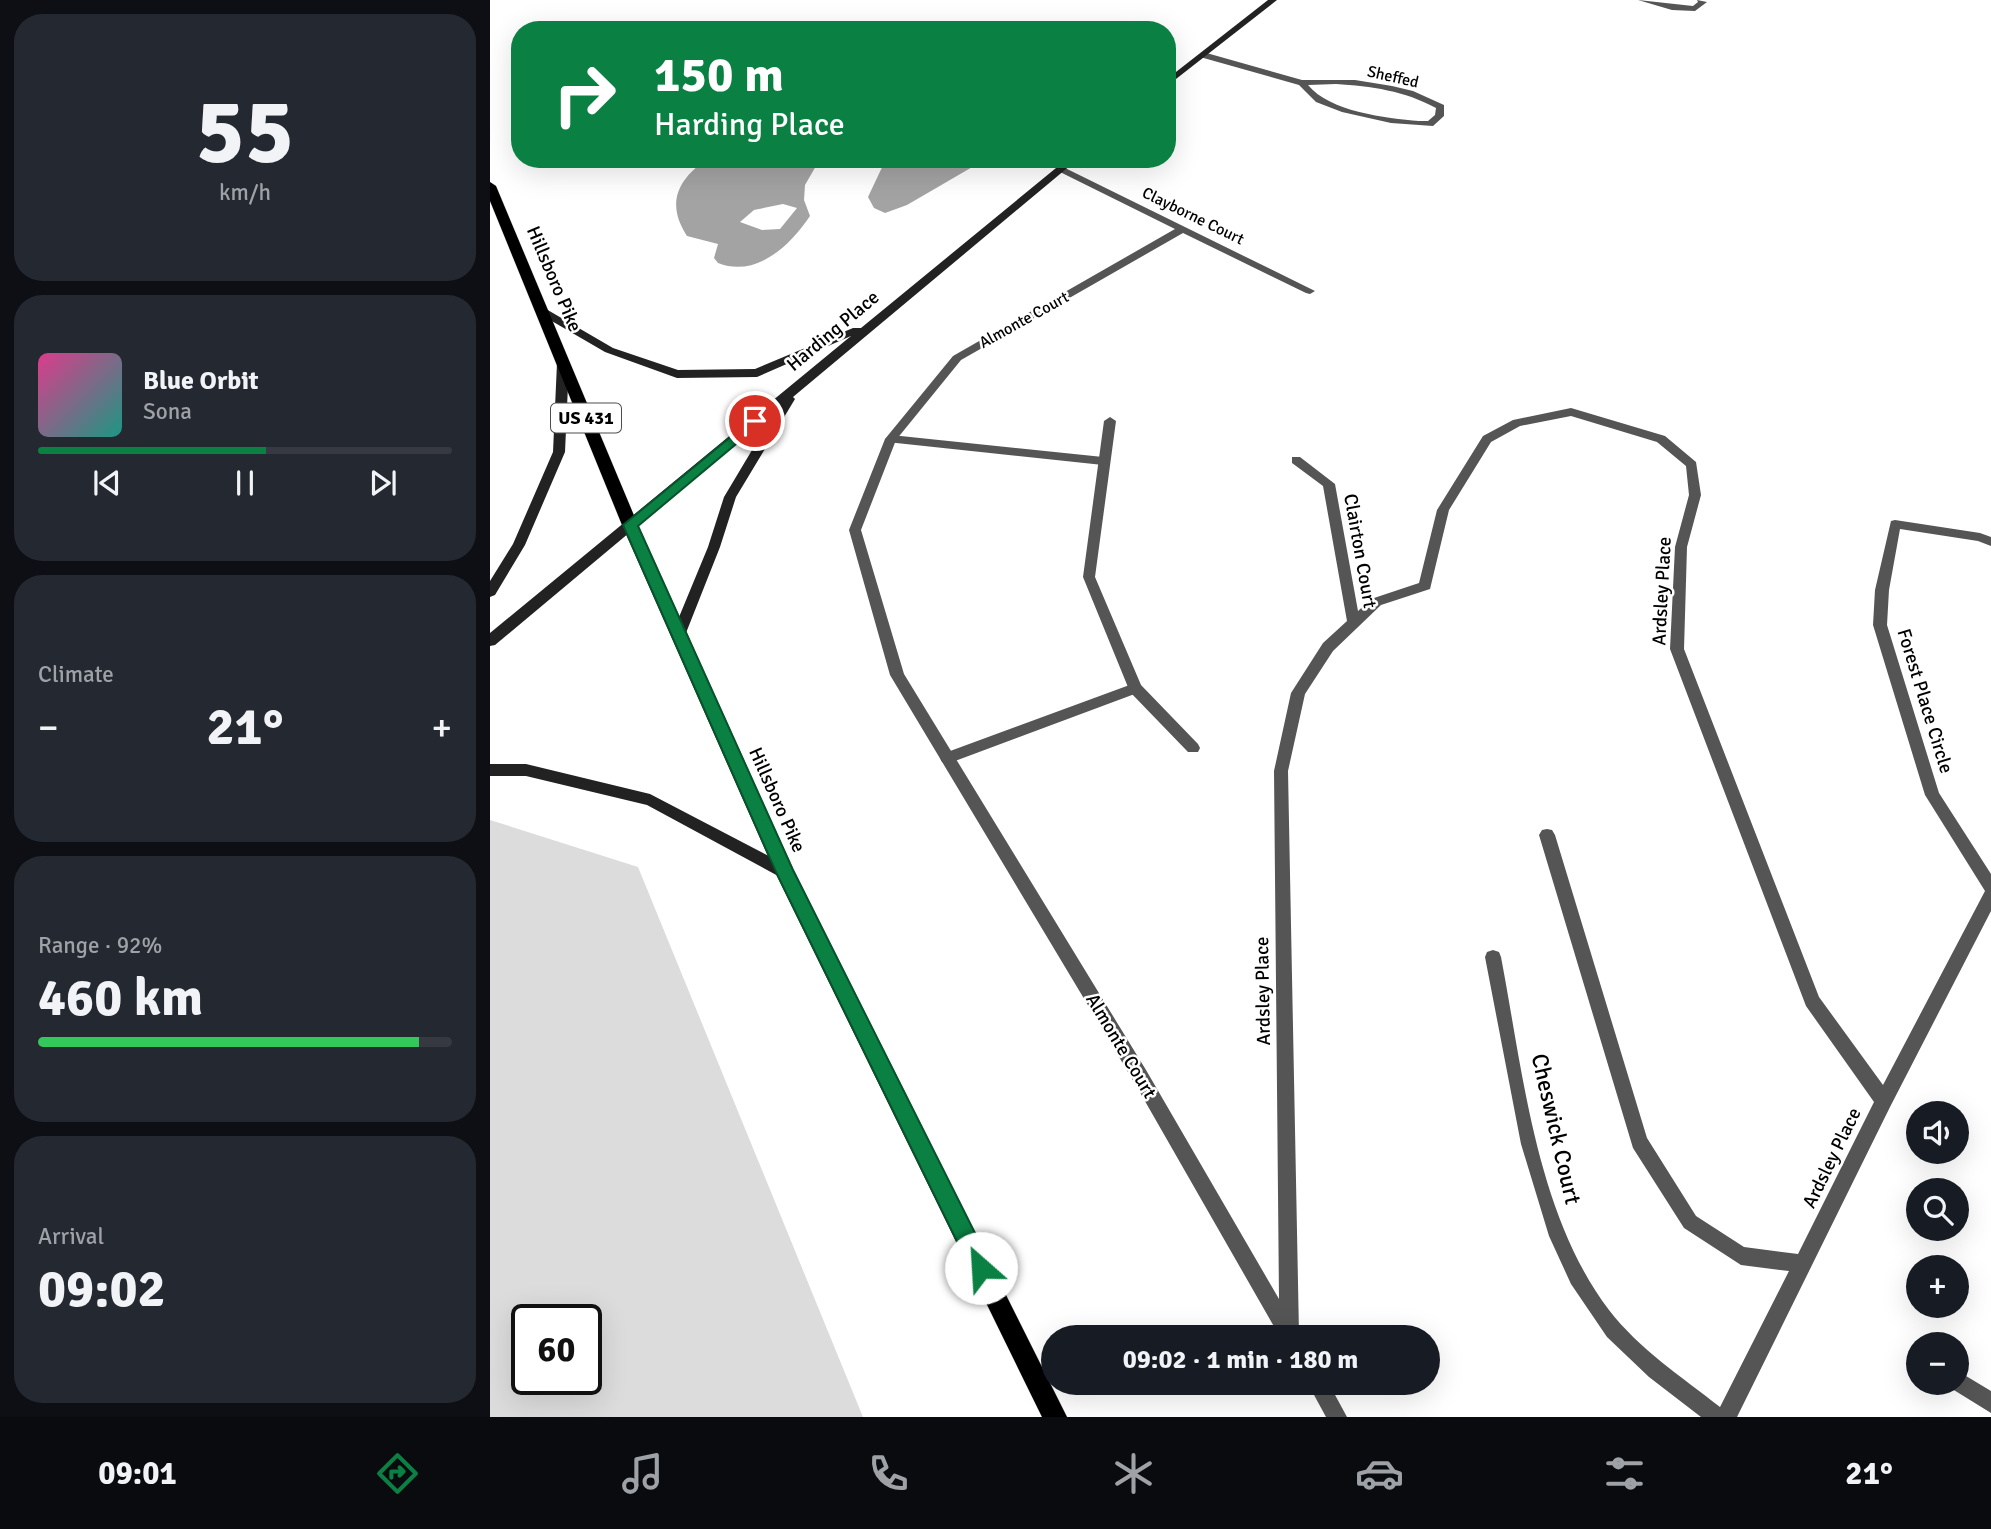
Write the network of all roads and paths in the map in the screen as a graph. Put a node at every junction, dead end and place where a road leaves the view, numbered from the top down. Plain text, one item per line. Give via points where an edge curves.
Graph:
1 (1273, 0) edge
2 (1642, 0) edge
3 (1701, 0) edge
4 (1203, 55) junction
5 (1176, 76) edge
6 (1302, 83) junction
7 (1061, 169) joint
8 (490, 186) edge
9 (1182, 229) junction
10 (1310, 291) dead end
11 (542, 311) junction
12 (874, 323) junction
13 (563, 363) junction
14 (797, 386) junction
15 (1110, 421) dead end
16 (891, 439) junction
17 (1296, 460) dead end
18 (1103, 461) junction
19 (630, 525) junction
20 (1991, 542) edge
21 (490, 592) edge
22 (1353, 624) junction
23 (679, 634) junction
24 (490, 642) edge
25 (1135, 688) junction
26 (1193, 748) dead end
27 (947, 758) junction
28 (490, 770) edge
29 (1547, 835) dead end
30 (785, 872) junction
31 (1991, 887) edge
32 (1991, 896) edge
33 (1493, 957) dead end
34 (1884, 1101) junction
35 (1804, 1264) junction
36 (1284, 1325) edge
37 (1290, 1325) edge
38 (1969, 1389) edge
39 (1324, 1395) edge
40 (1991, 1403) edge
41 (1055, 1417) edge
42 (1337, 1417) edge
43 (1717, 1417) edge
44 (1726, 1417) edge

1 - 4 main road
2 - 3 street via 1695,9
4 - 5 main road
4 - 6 street, Sheffed
6 - 6 street, Sheffed via 1323,102 1409,123 1430,124 1441,107 1429,99 1343,80
7 - 9 street, Clayborne Court
7 - 12 main road, Harding Place
8 - 11 main road, Hillsboro Pike / US 431
9 - 10 street, Clayborne Court
9 - 16 street, Almonte Court via 957,358
11 - 12 main road via 609,350 677,374 757,373
11 - 13 main road, Hillsboro Pike / US 431
12 - 14 main road, Harding Place
13 - 19 main road, Hillsboro Pike / US 431
13 - 21 main road via 559,452 519,545
14 - 19 main road, Harding Place
14 - 23 main road via 730,497
15 - 18 street
16 - 18 street
16 - 27 street, Almonte Court via 855,530 897,676
17 - 22 street, Clairton Court via 1329,484
18 - 25 street via 1090,577
19 - 23 main road, Hillsboro Pike / US 431
19 - 24 main road, Harding Place
20 - 31 street, Forest Place Circle via 1895,524 1880,625 1932,795
22 - 34 street, Ardsley Place via 1376,602 1424,586 1443,510 1487,439 1517,423 1571,412 1661,439 1686,457 1692,465 1695,495 1681,547 1677,649 1812,1001
22 - 37 street, Ardsley Place via 1328,648 1298,693 1281,771
23 - 30 main road, Hillsboro Pike / US 431
25 - 26 street
25 - 27 street
27 - 36 street, Almonte Court
28 - 30 main road via 526,770 650,800
29 - 35 street via 1639,1142 1690,1222 1741,1256
30 - 41 main road, Hillsboro Pike / US 431
32 - 34 street
33 - 43 street, Cheswick Court via 1534,1162 1573,1269 1602,1316 1628,1343
34 - 35 street, Ardsley Place
35 - 44 street, Ardsley Place
38 - 40 street
39 - 42 street

